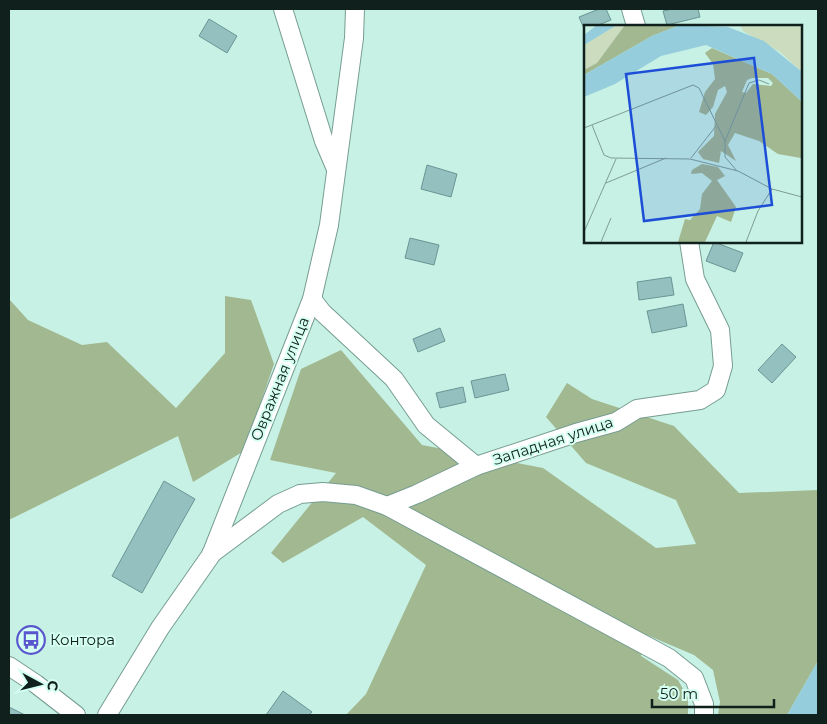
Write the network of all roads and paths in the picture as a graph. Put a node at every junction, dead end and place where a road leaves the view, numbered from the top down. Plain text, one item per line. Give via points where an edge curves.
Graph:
1 (283, 9) edge
2 (355, 9) edge
3 (631, 9) edge
4 (636, 25) edge
5 (336, 169) junction
6 (689, 242) edge
7 (312, 299) junction
8 (476, 466) junction
9 (387, 506) junction
10 (211, 555) junction
11 (9, 666) edge
12 (76, 715) edge
13 (107, 715) edge
14 (704, 715) edge

1 - 5 street via 324,141
2 - 5 street, Овражная улица
3 - 4 street
5 - 7 street, Овражная улица via 329,224
6 - 8 street, Западная улица via 695,278 720,330 723,366 716,390 700,400 637,409 616,422
7 - 8 street via 394,379 426,425
7 - 10 street, Овражная улица
8 - 9 street, Западная улица
9 - 10 street via 356,495 300,494 278,504
9 - 14 street via 669,658 694,678 704,704
10 - 13 street, Овражная улица via 160,628
11 - 12 street

